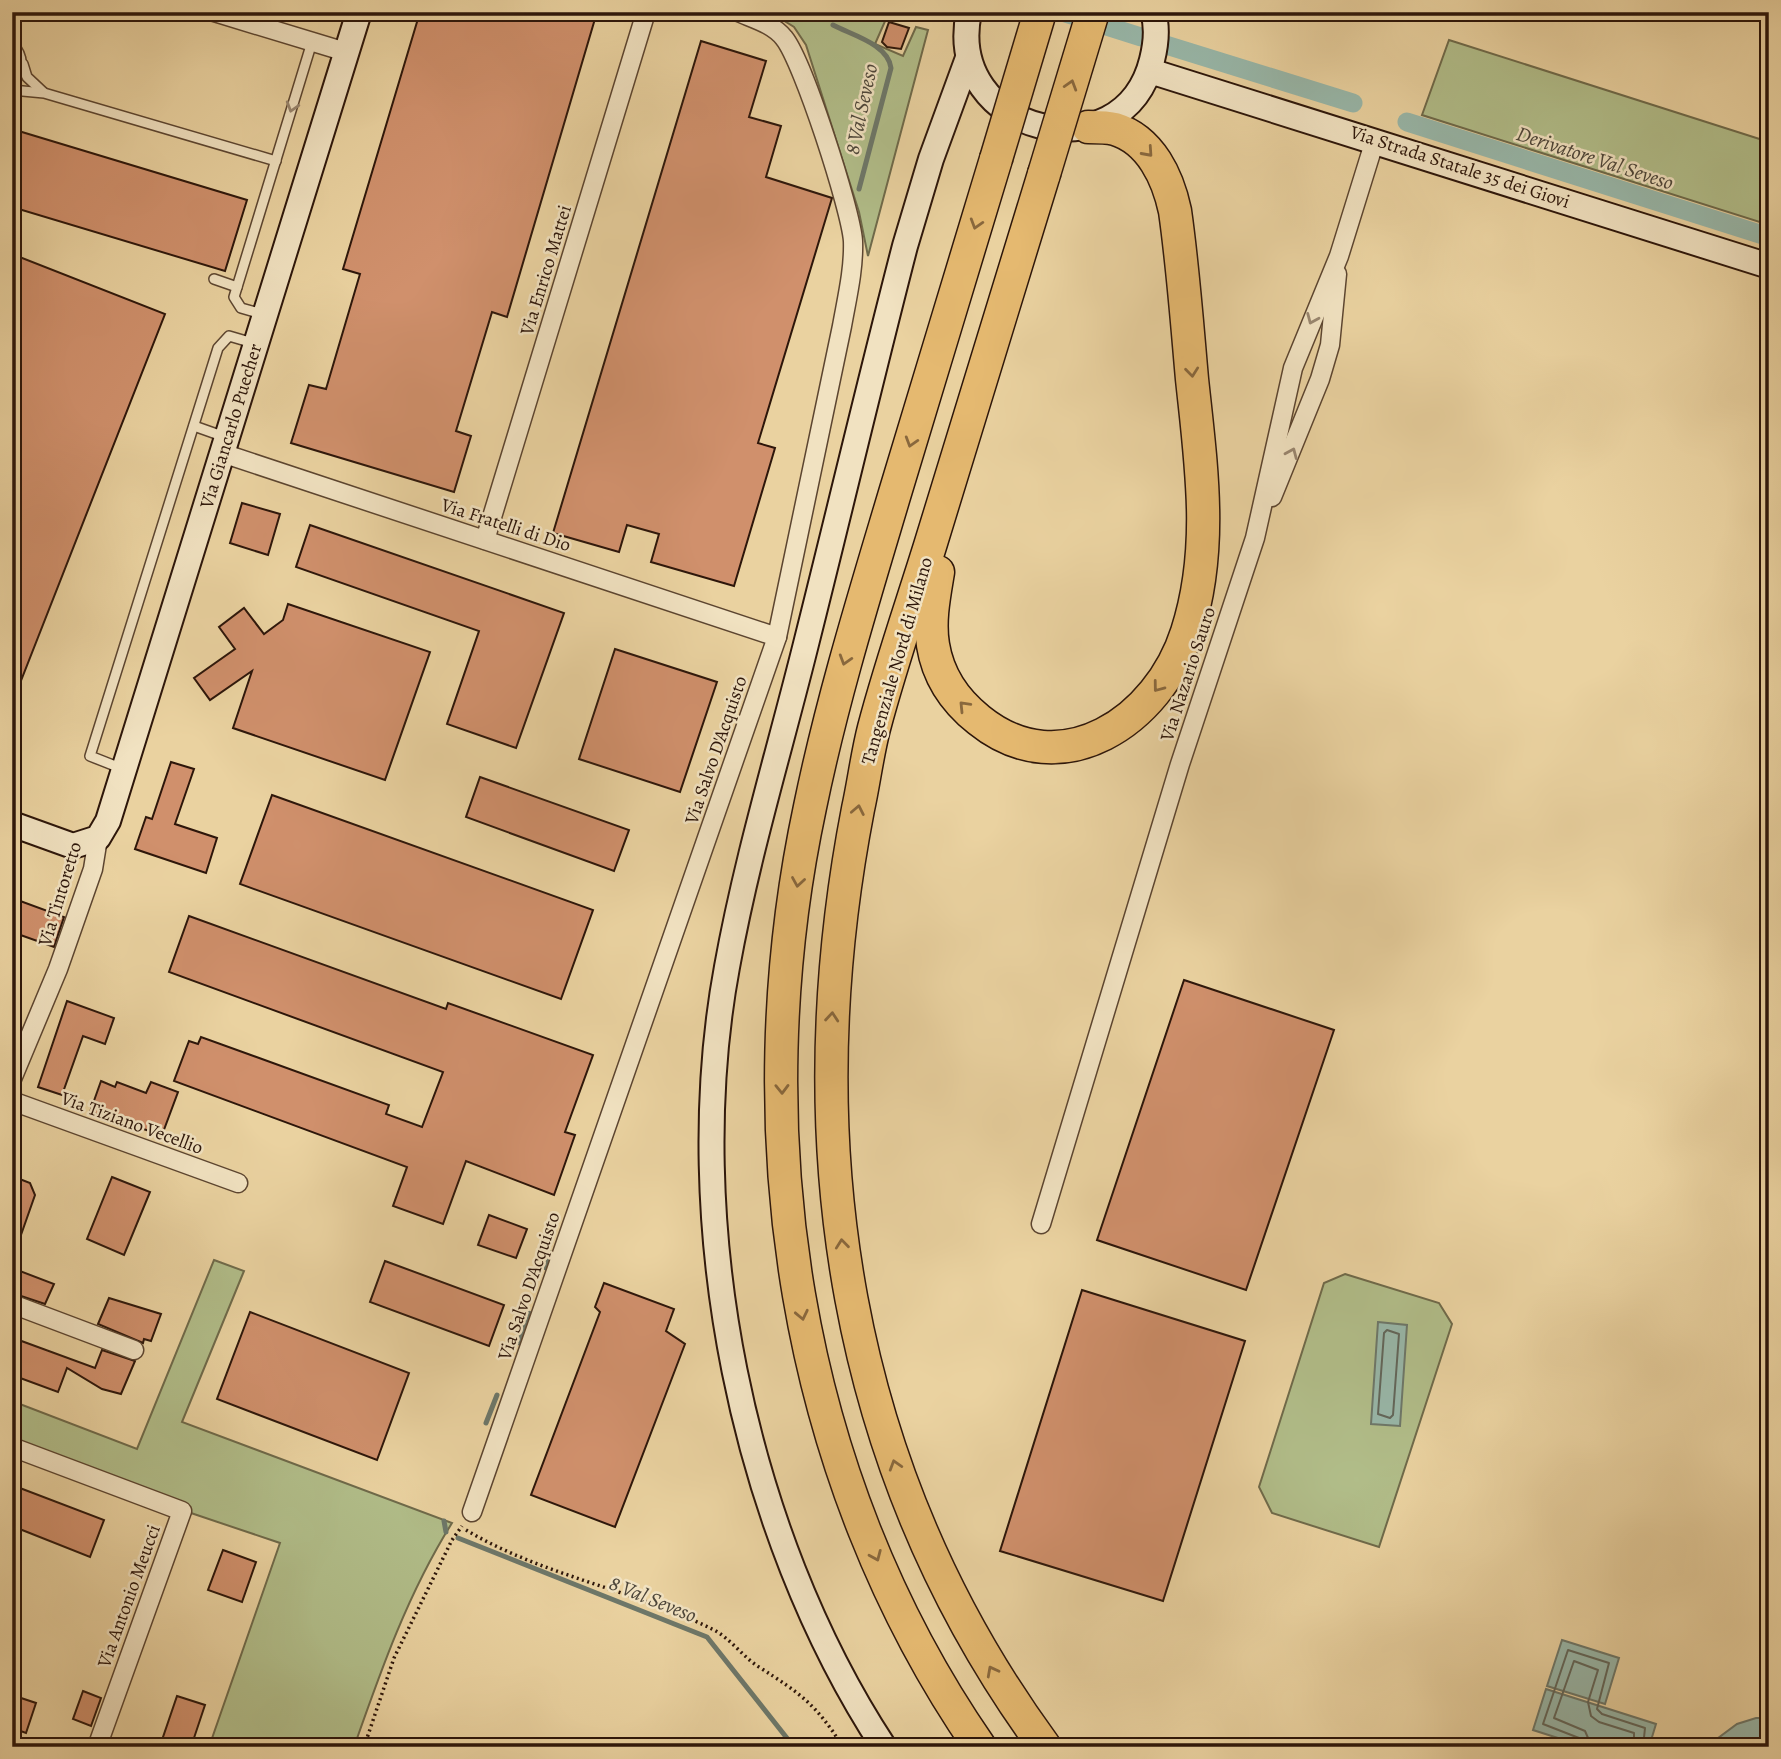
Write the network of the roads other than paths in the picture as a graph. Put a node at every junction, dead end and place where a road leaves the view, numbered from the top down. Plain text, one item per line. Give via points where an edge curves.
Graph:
1 (214, 12) edge
2 (359, 12) edge
3 (646, 12) edge
4 (738, 12) edge
5 (1040, 12) edge
6 (1093, 12) edge
7 (1153, 12) edge
8 (967, 13) edge
9 (312, 42) junction
10 (12, 43) edge
11 (346, 52) junction
12 (968, 58) junction
13 (22, 62) junction
14 (1150, 71) junction
15 (12, 84) edge
16 (12, 90) edge
17 (44, 93) junction
18 (988, 97) junction
19 (945, 121) junction
20 (1088, 127) junction
21 (1375, 140) junction
22 (276, 161) junction
23 (1339, 256) junction
24 (1769, 266) edge
25 (214, 279) dead end
26 (237, 287) junction
27 (265, 315) junction
28 (996, 330) junction
29 (256, 343) junction
30 (194, 426) junction
31 (225, 445) junction
32 (1255, 538) junction
33 (485, 540) junction
34 (777, 637) junction
35 (124, 769) junction
36 (12, 824) edge
37 (98, 838) junction
38 (12, 1079) edge
39 (12, 1101) edge
40 (238, 1183) dead end
41 (1041, 1224) dead end
42 (12, 1304) edge
43 (134, 1350) dead end
44 (12, 1447) edge
45 (472, 1512) road end
46 (97, 1747) edge
47 (884, 1747) edge
48 (980, 1747) edge
49 (1045, 1747) edge

1 - 9 street
2 - 11 main road, Via Giancarlo Puecher
3 - 33 street, Via Enrico Mattei
4 - 34 street, Via Salvo D'Acquisto via 774,28 793,52 848,207 853,241 842,326
5 -> 48 highway, bridge via 840,678 809,810 781,1027 784,1173 792,1247 799,1303 827,1422 848,1489 891,1592 942,1692
28 -> 6 highway, Tangenziale Nord di Milano, bridge
7 - 14 main road via 1156,44
8 - 12 main road
9 - 11 street
9 -> 22 lane
10 - 13 lane
11 - 27 main road, Via Giancarlo Puecher
12 - 18 main road
12 - 19 main road
13 - 15 lane
13 - 17 lane via 27,77
14 - 20 main road via 1135,95 1114,114
14 - 21 main road, Via Strada Statale 35 dei Giovi
16 - 17 lane
17 - 22 lane
18 - 19 main road via 968,97
18 - 20 main road via 1033,126 1059,130
19 - 47 main road via 905,246 761,812 726,968 714,1072 712,1155 718,1263 738,1390 772,1511 815,1618
20 -> 28 highway via 1116,129 1140,144 1153,156 1171,191 1205,534 1198,589 1174,665 1132,715 1106,733 1069,748 1020,744 989,728 950,690 933,642 933,601 940,566
21 - 23 street, Via Nazario Sauro
21 - 24 main road, Via Strada Statale 35 dei Giovi
22 - 26 lane
23 -> 32 street, Via Nazario Sauro via 1293,368
32 -> 23 street via 1320,380 1330,345
25 - 26 lane
26 - 27 lane via 235,302
27 - 29 main road, Via Giancarlo Puecher
49 -> 28 highway, Tangenziale Nord di Milano via 1000,1686 901,1485 863,1359 848,1289 831,1133 831,1035 844,883 871,743
29 - 30 lane via 229,336 218,348
29 - 31 main road, Via Giancarlo Puecher
30 - 31 lane
30 - 35 lane via 90,756
31 - 33 street, Via Fratelli di Dio
31 - 35 main road, Via Giancarlo Puecher
32 - 41 street, Via Nazario Sauro via 1180,764
33 - 34 street, Via Fratelli di Dio
34 - 45 street, Via Salvo D'Acquisto
35 - 37 main road, Via Giancarlo Puecher
36 - 37 main road via 73,846
37 - 38 street, Via Tintoretto via 93,869 58,969
39 - 40 street, Via Tiziano Vecellio
42 - 43 street
44 - 46 street, Via Antonio Meucci via 182,1511

